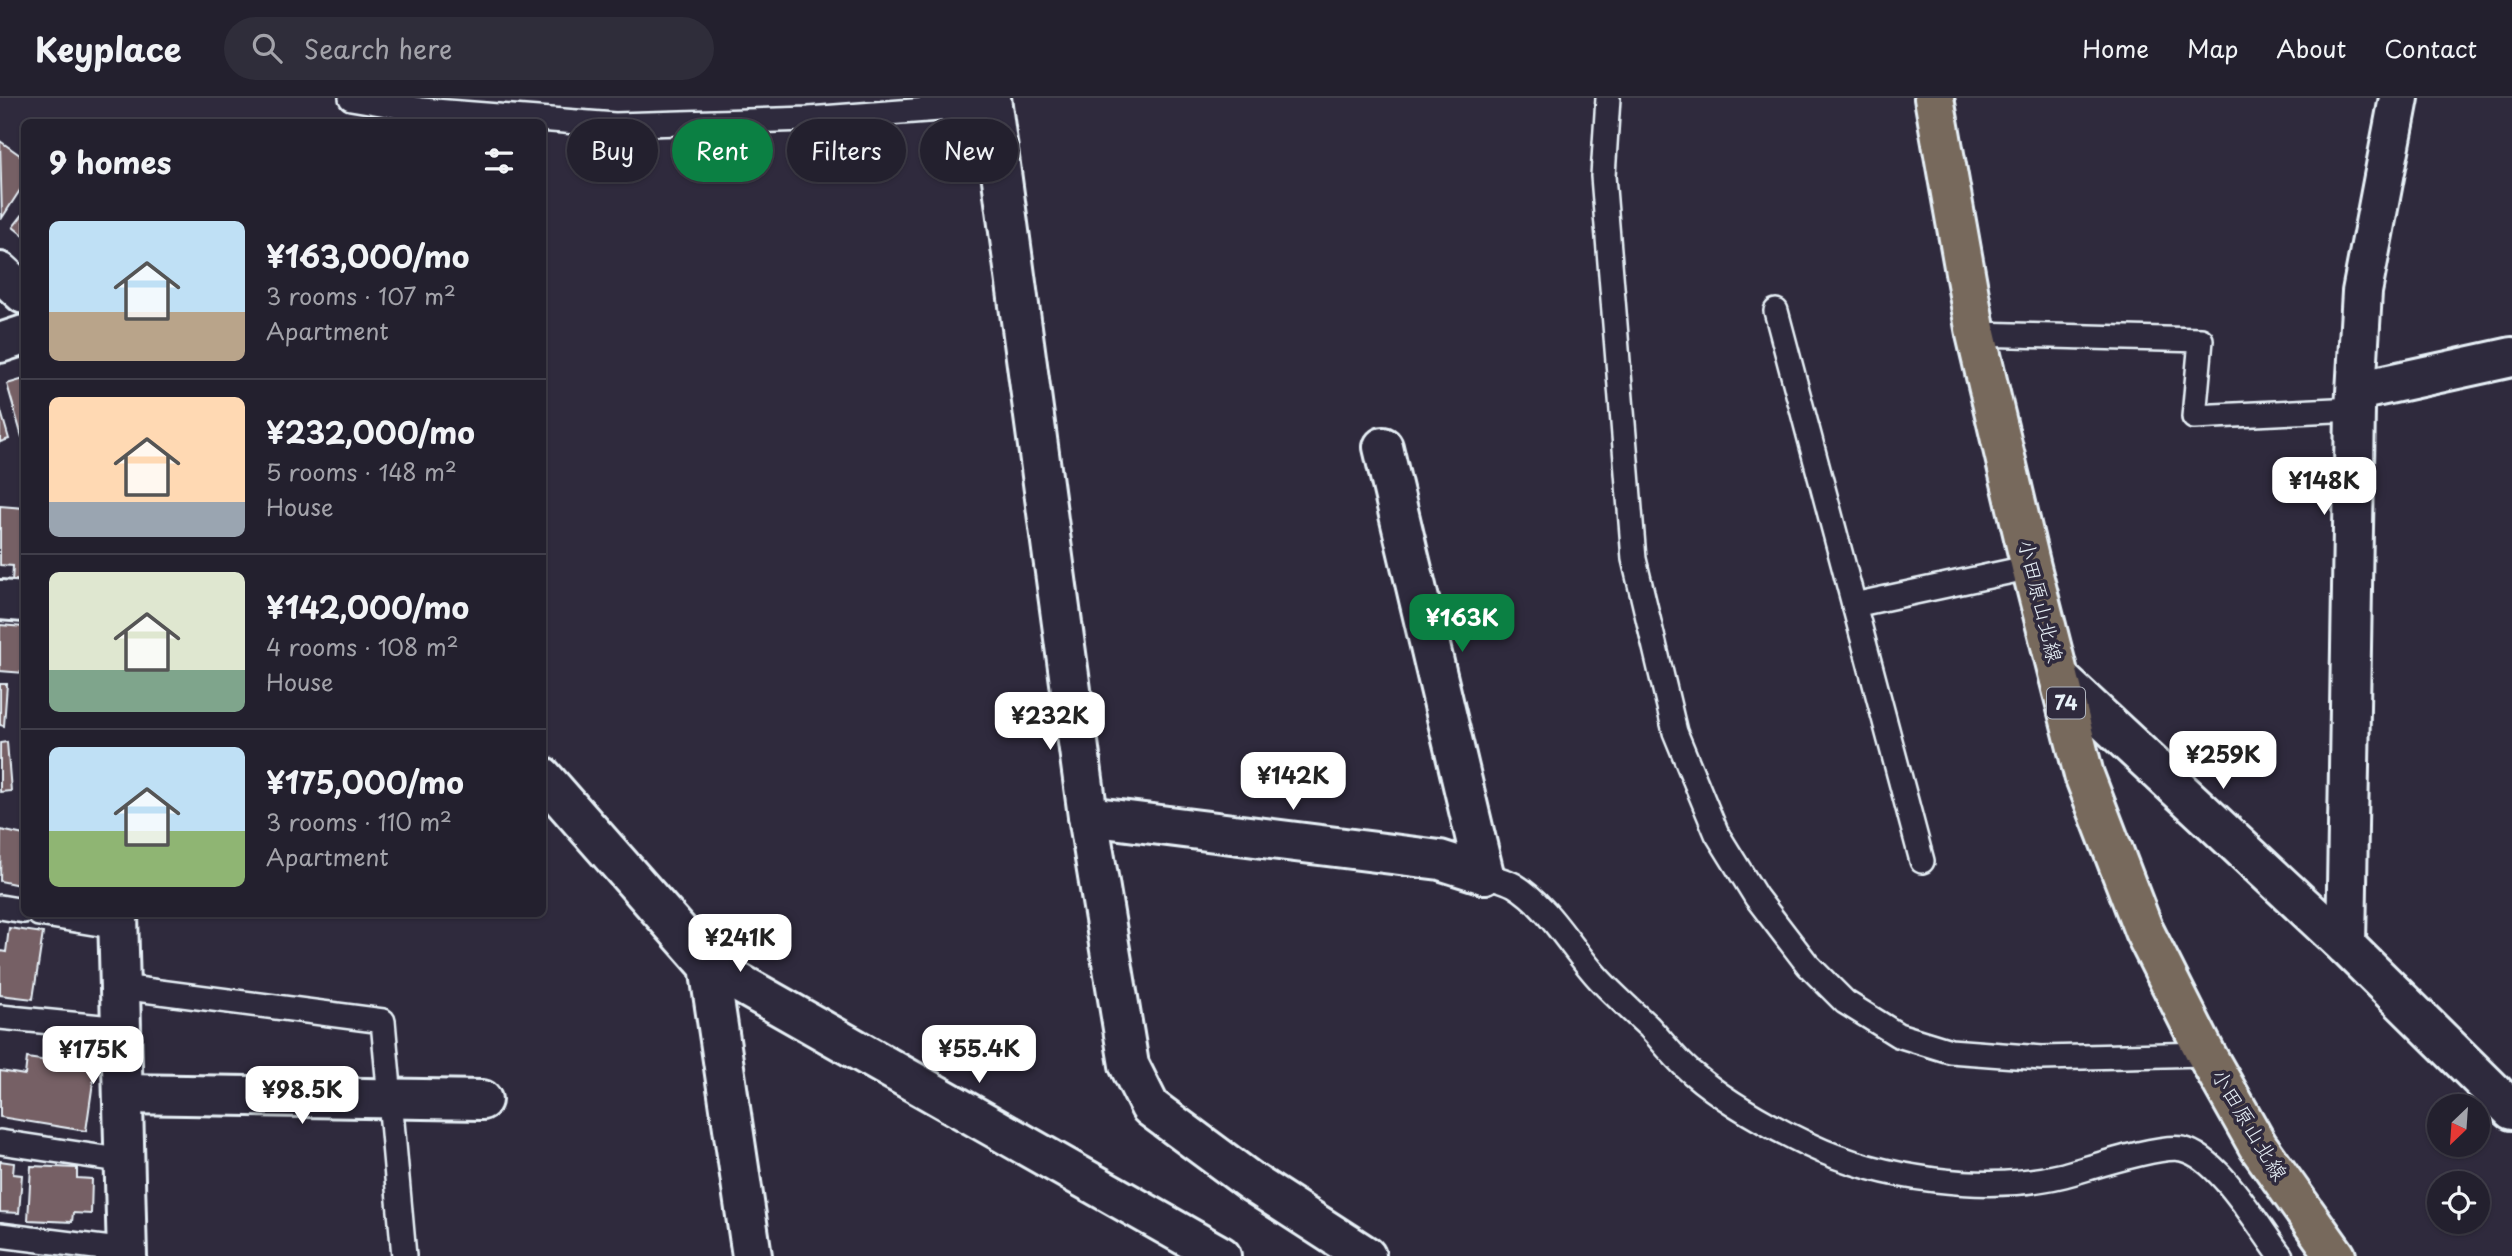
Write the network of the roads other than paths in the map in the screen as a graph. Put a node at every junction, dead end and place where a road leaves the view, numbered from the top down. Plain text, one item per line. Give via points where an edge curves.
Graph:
1 (351, 98) edge
2 (1608, 98) edge
3 (1934, 98) edge
4 (2399, 98) edge
5 (991, 101) edge
6 (538, 119) edge
7 (546, 120) edge
8 (0, 272) edge
9 (21, 291) edge
10 (1776, 311) dead end
11 (1976, 334) junction
12 (21, 336) edge
13 (0, 343) edge
14 (2512, 357) edge
15 (2356, 400) junction
16 (1383, 446) dead end
17 (2031, 567) junction
18 (0, 600) edge
19 (21, 602) edge
20 (1854, 605) junction
21 (2060, 679) junction
22 (546, 781) edge
23 (1088, 816) junction
24 (1922, 861) dead end
25 (1484, 874) junction
26 (0, 907) edge
27 (21, 910) edge
28 (78, 917) edge
29 (118, 920) edge
30 (2346, 946) junction
31 (709, 966) junction
32 (121, 987) junction
33 (0, 1017) edge
34 (122, 1029) junction
35 (2206, 1054) junction
36 (123, 1094) junction
37 (389, 1098) junction
38 (482, 1100) dead end
39 (2512, 1110) edge
40 (0, 1142) edge
41 (125, 1161) junction
42 (0, 1235) edge
43 (127, 1253) edge
44 (404, 1256) edge
45 (752, 1256) edge
46 (1221, 1256) edge
47 (1366, 1256) edge
48 (2281, 1256) edge
49 (2336, 1256) edge

1 - 6 lane via 422,110
2 - 35 lane via 1603,176 1634,559 1675,732 1717,834 1756,897 1808,965 1845,1002 1898,1035 1950,1051 2042,1058
3 - 11 main road, 小田原山北線 / 74
4 - 15 street via 2362,292
5 - 7 lane via 809,119 615,125
5 - 23 street
8 - 9 street
10 - 20 lane
11 - 15 lane via 2202,340 2194,417
11 - 17 main road, 小田原山北線 / 74
12 - 13 street
14 - 15 street
15 - 30 street
16 - 25 street
17 - 20 lane
17 - 21 main road, 小田原山北線 / 74
18 - 19 street
20 - 24 lane
21 - 30 street
21 - 35 main road, 小田原山北線 / 74 via 2084,775 2144,932
22 - 31 street
23 - 25 street via 1440,860
23 - 47 street via 1129,1065 1150,1107 1250,1181
25 - 48 lane via 1514,885 1533,902 1598,978 1691,1073 1769,1125 1812,1147 1898,1173 1984,1182 2060,1176 2164,1148 2182,1149 2221,1174
26 - 27 lane
28 - 29 lane
29 - 32 street
30 - 39 street
31 - 45 street
31 - 46 street
32 - 34 street
32 - 37 lane via 383,1021
33 - 34 lane
34 - 36 street
35 - 49 main road, 小田原山北線 / 74 via 2258,1146
36 - 37 street
36 - 41 street
37 - 38 street
37 - 44 lane
40 - 41 lane
41 - 43 street
42 - 43 lane

